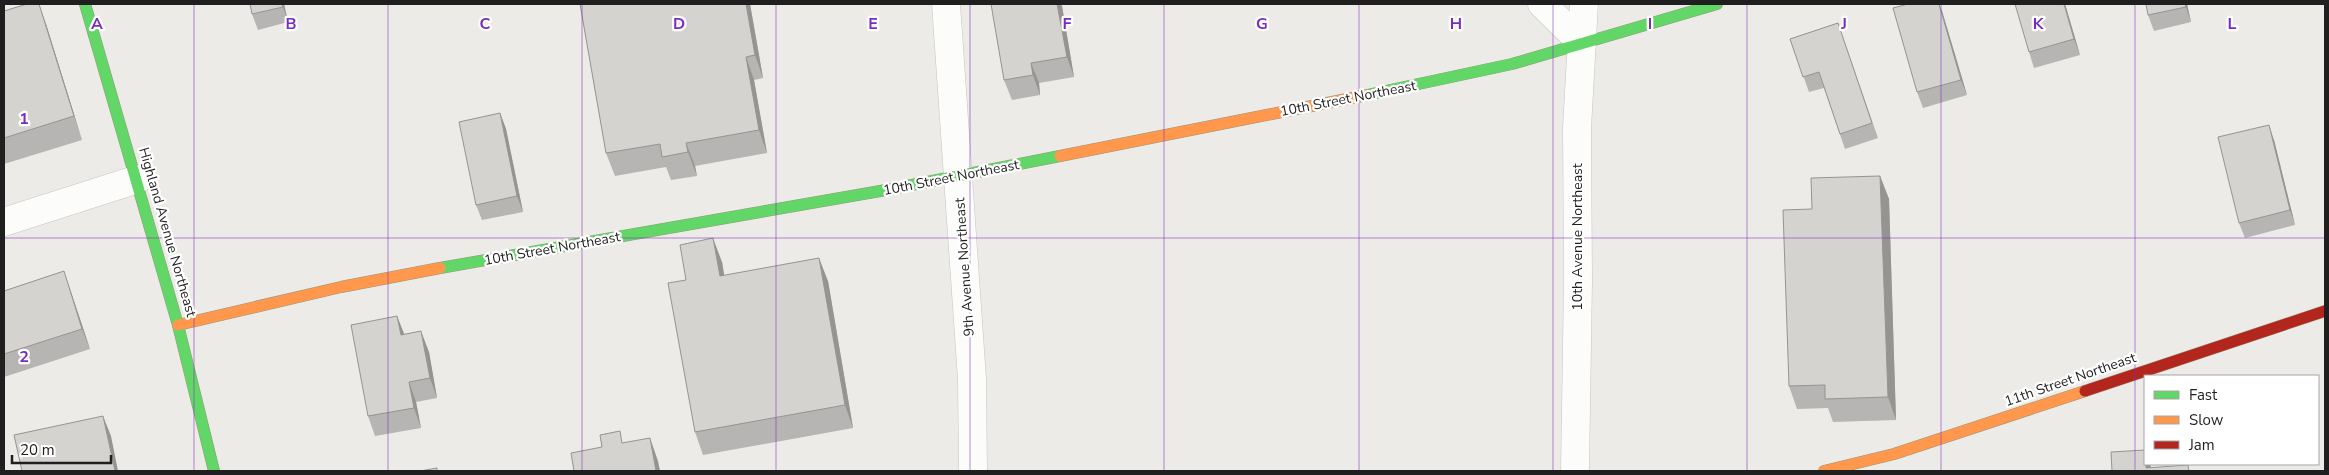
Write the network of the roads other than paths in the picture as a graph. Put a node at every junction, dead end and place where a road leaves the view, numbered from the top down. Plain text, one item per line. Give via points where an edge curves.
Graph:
1 (85, 4) edge
2 (946, 4) edge
3 (1542, 4) edge
4 (1584, 4) edge
5 (1717, 4) edge
6 (1582, 43) junction
7 (958, 174) junction
8 (138, 179) junction
9 (4, 222) edge
10 (2325, 311) edge
11 (178, 325) junction
12 (214, 471) edge
13 (973, 471) edge
14 (1575, 471) edge
15 (1824, 471) edge

1 - 8 street, Highland Avenue Northeast
2 - 7 street, 9th Avenue Northeast
3 - 6 street
4 - 6 street, 10th Avenue Northeast
5 - 6 street, 10th Street Northeast
6 - 7 street, 10th Street Northeast via 1512,64 1418,85
6 - 14 street, 10th Avenue Northeast via 1577,128
7 - 11 street, 10th Street Northeast via 886,190 350,285
7 - 13 street, 9th Avenue Northeast via 972,380
8 - 9 street
8 - 11 street, Highland Avenue Northeast
10 - 15 street, 11th Street Northeast via 1894,454
11 - 12 street, Highland Avenue Northeast

